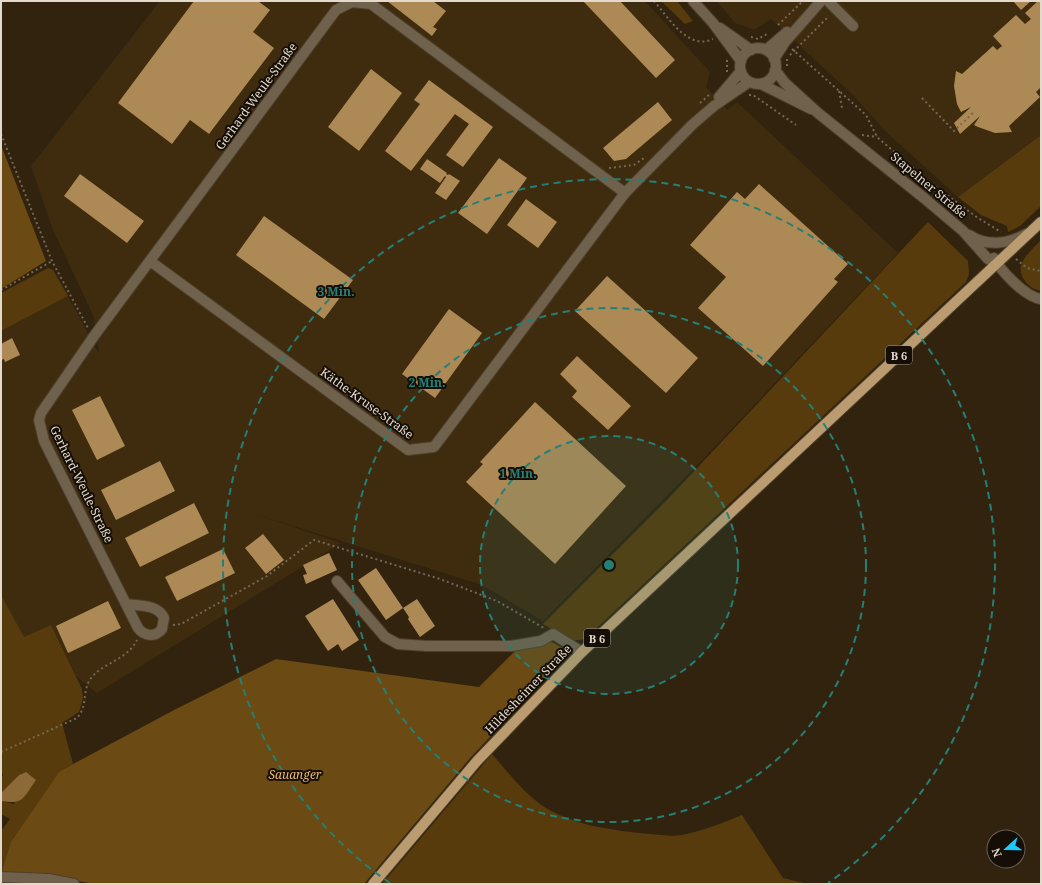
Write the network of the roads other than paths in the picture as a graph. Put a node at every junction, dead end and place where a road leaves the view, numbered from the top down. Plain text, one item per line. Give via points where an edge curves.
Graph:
1 (693, 1) edge
2 (703, 1) edge
3 (821, 1) edge
4 (828, 1) edge
5 (803, 20) junction
6 (713, 23) junction
7 (853, 26) dead end
8 (751, 50) junction
9 (766, 50) junction
10 (775, 64) junction
11 (741, 66) junction
12 (749, 82) junction
13 (761, 84) junction
14 (714, 106) junction
15 (818, 113) junction
16 (625, 193) junction
17 (1041, 222) edge
18 (963, 231) junction
19 (1030, 232) junction
20 (978, 241) junction
21 (150, 261) junction
22 (997, 263) junction
23 (1041, 298) edge
24 (337, 581) dead end
25 (126, 604) junction
26 (582, 652) junction
27 (1, 877) edge
28 (74, 884) edge
29 (373, 884) edge

1 - 6 street
2 - 6 street
3 - 5 street
4 - 7 street
5 - 9 street
5 - 10 street via 785,42
6 - 8 street
6 - 11 street via 717,36
8 - 9 street
8 - 11 street via 743,57
9 - 10 street, Stapelner Straße
10 - 13 street via 770,79
10 - 15 street, Stapelner Straße via 784,82
11 - 12 street
11 - 14 street
12 - 13 street, Stapelner Straße
12 - 14 street
13 - 15 street, Stapelner Straße
14 - 16 street
15 - 18 street, Stapelner Straße
16 - 21 street, Käthe-Kruse-Straße via 434,447 408,450
16 - 21 street, Gerhard-Weule-Straße via 371,4 352,2 339,7 332,14
17 - 19 main road, B 6
18 - 20 street
18 - 22 street, Stapelner Straße via 988,259
19 - 20 street via 1016,240 1002,243
19 - 22 main road, B 6
20 - 22 street via 990,251
21 - 25 street, Gerhard-Weule-Straße via 44,405 39,420 44,441
22 - 23 street via 1027,294
22 - 26 main road, Hildesheimer Straße / B 6
24 - 26 street via 385,637 398,644 511,646 541,641 554,634
25 - 25 street, Gerhard-Weule-Straße via 141,632 148,635 156,634 164,626 163,614 157,609
26 - 29 main road, Hildesheimer Straße / B 6 via 477,761
27 - 28 street via 48,879

